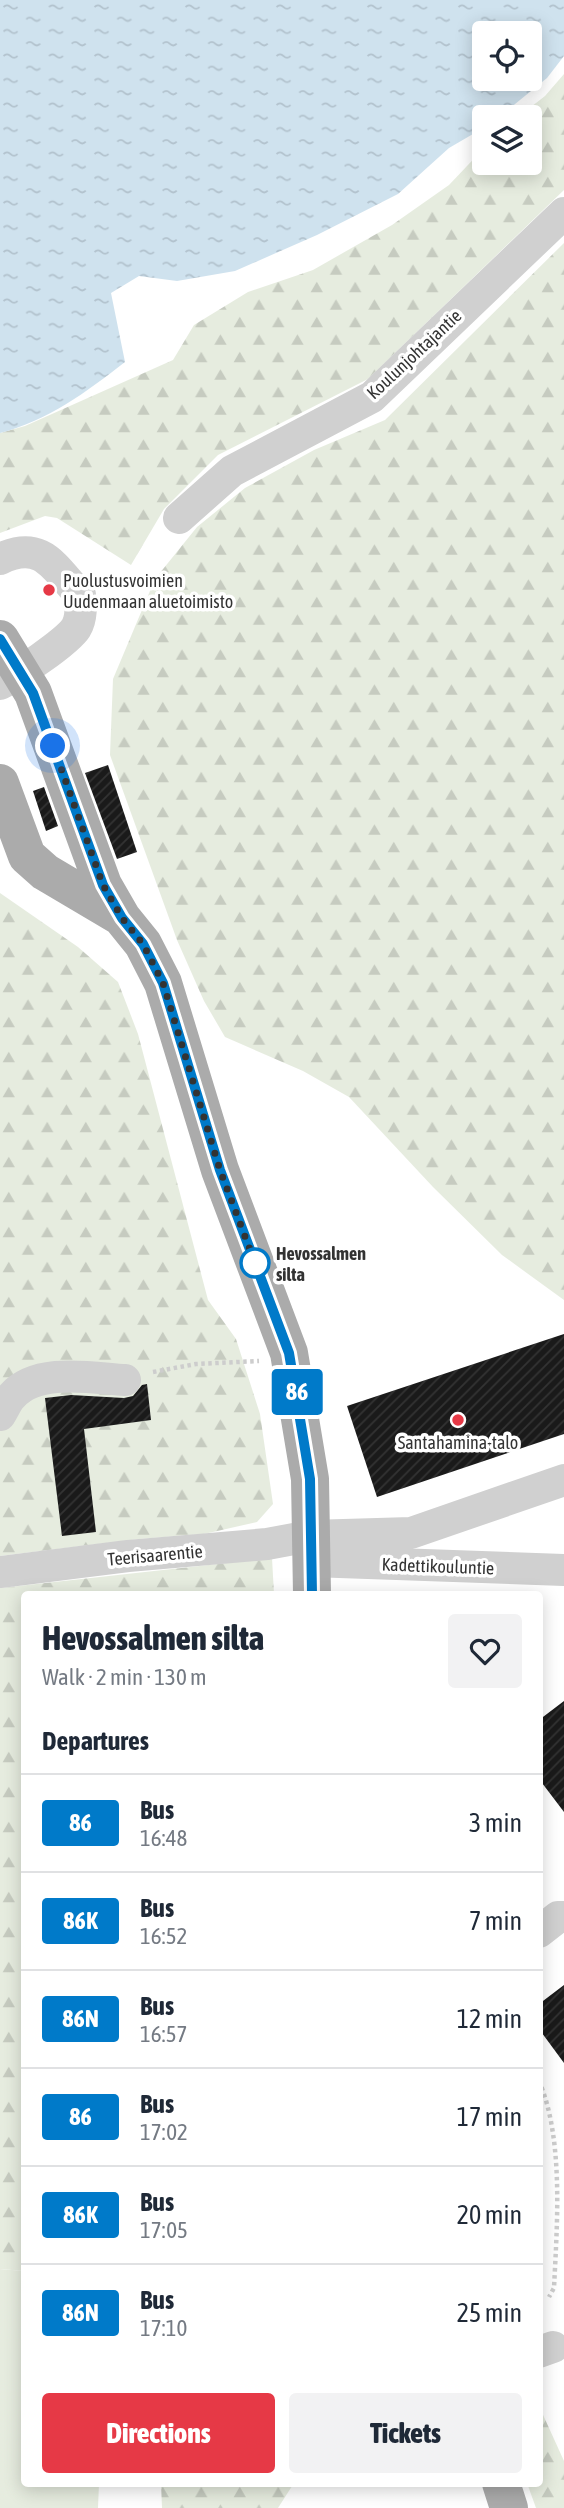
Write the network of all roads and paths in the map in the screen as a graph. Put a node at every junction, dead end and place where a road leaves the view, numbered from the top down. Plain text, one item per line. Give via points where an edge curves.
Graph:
1 (564, 214) edge
2 (179, 518) dead end
3 (0, 559) edge
4 (0, 639) edge
5 (11, 678) edge
6 (0, 783) edge
7 (122, 918) junction
8 (289, 1353) junction
9 (125, 1380) joint
10 (0, 1415) edge
11 (564, 1480) edge
12 (311, 1564) edge
13 (564, 1570) edge
14 (0, 1572) edge
15 (564, 1917) edge
16 (543, 1929) edge
17 (543, 2094) edge
18 (564, 2154) edge
19 (555, 2157) junction
20 (550, 2297) dead end
21 (502, 2487) edge
22 (509, 2508) edge

1 - 2 street, Koulunjohtajantie via 372,397 232,471
3 - 5 street via 27,550 42,554 80,595 75,629
4 - 5 main road
5 - 7 main road via 49,735 91,856
6 - 7 main road via 27,856 45,872
7 - 8 main road via 143,944 163,983 220,1170
8 - 9 path via 265,1360 196,1364
8 - 12 main road via 310,1479
9 - 10 street via 62,1377 38,1381 13,1394
11 - 12 street
12 - 13 street, Kadettikouluntie
12 - 14 street, Teerisaarentie via 267,1544
15 - 16 street
17 - 19 path via 553,2127
18 - 19 path
19 - 20 path via 558,2190
21 - 22 main road

